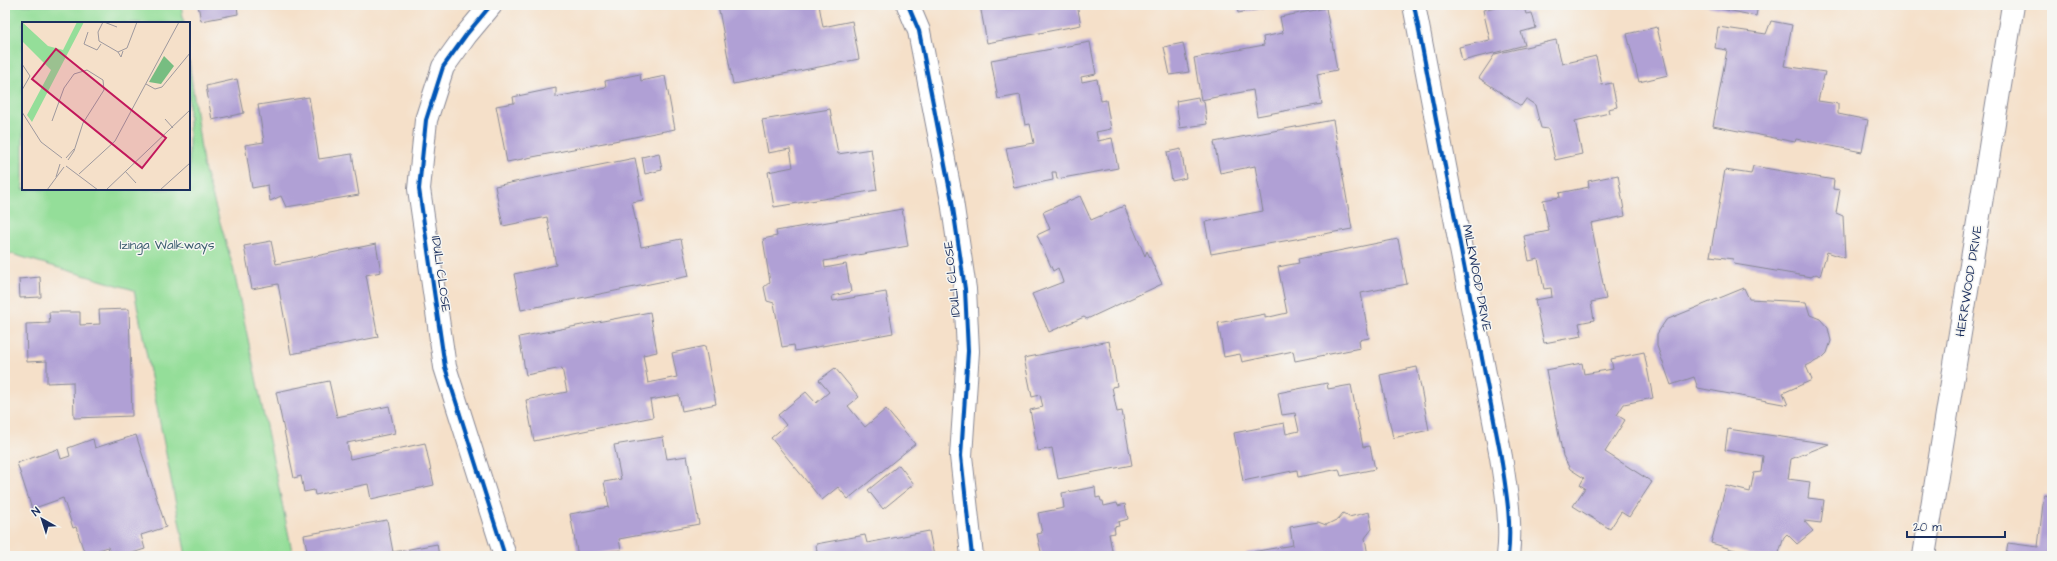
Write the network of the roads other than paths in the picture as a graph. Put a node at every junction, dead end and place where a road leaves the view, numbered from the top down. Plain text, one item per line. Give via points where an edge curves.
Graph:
1 (491, 5) edge
2 (908, 5) edge
3 (1414, 5) edge
4 (2013, 5) edge
5 (505, 556) edge
6 (972, 556) edge
7 (1508, 556) edge
8 (1924, 556) edge

1 - 5 street, IDULI CLOSE via 443,67 426,120 418,189 445,367
2 - 6 street, IDULI CLOSE via 919,31 952,201 965,289 968,351 961,456
3 - 7 street, MILKWOOD DRIVE via 1508,501
4 - 8 street, HERRWOOD DRIVE

